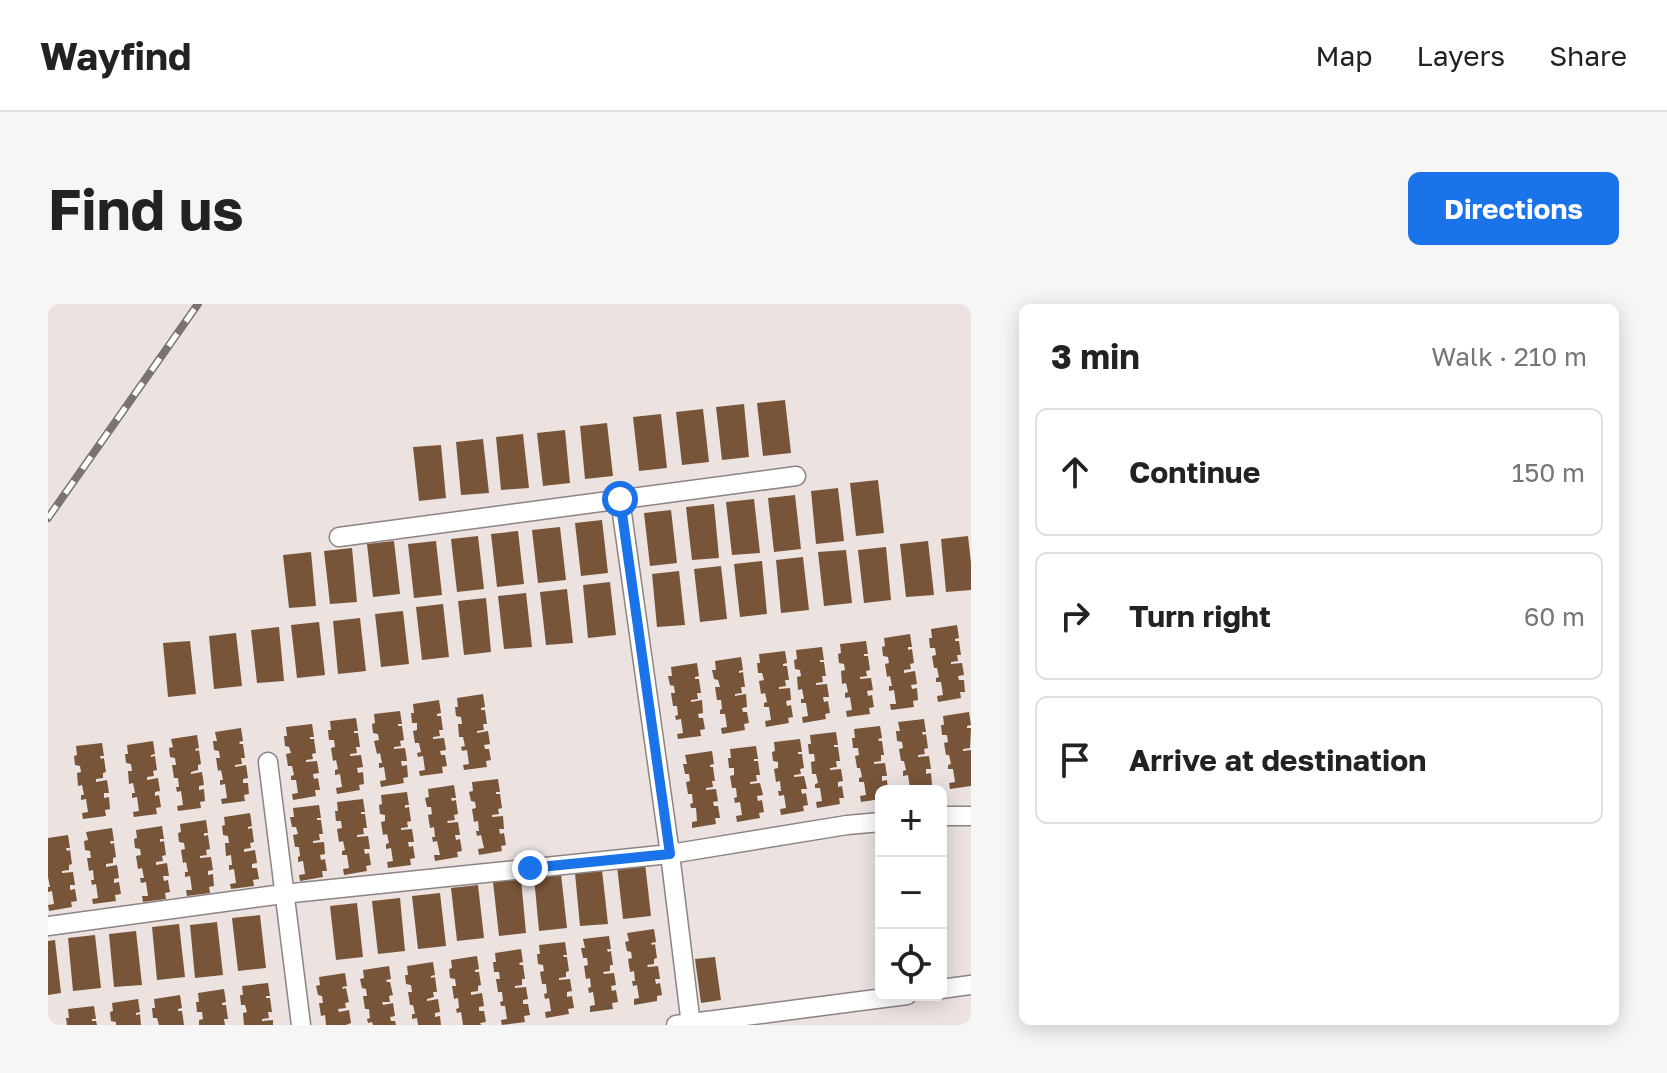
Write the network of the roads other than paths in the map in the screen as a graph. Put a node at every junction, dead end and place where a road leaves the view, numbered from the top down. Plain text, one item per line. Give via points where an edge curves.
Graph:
1 (796, 476) dead end
2 (620, 499) junction
3 (339, 537) dead end
4 (268, 762) dead end
5 (947, 816) edge
6 (971, 816) edge
7 (875, 823) edge
8 (670, 854) junction
9 (283, 894) junction
10 (48, 926) edge
11 (971, 985) edge
12 (947, 988) edge
13 (875, 999) edge
14 (686, 1024) edge
15 (301, 1025) edge

1 - 2 street
2 - 3 street
2 - 8 street
4 - 9 street
5 - 6 street
7 - 8 street
8 - 9 street
8 - 14 street
9 - 10 street
9 - 15 street
11 - 12 street
13 - 14 street

